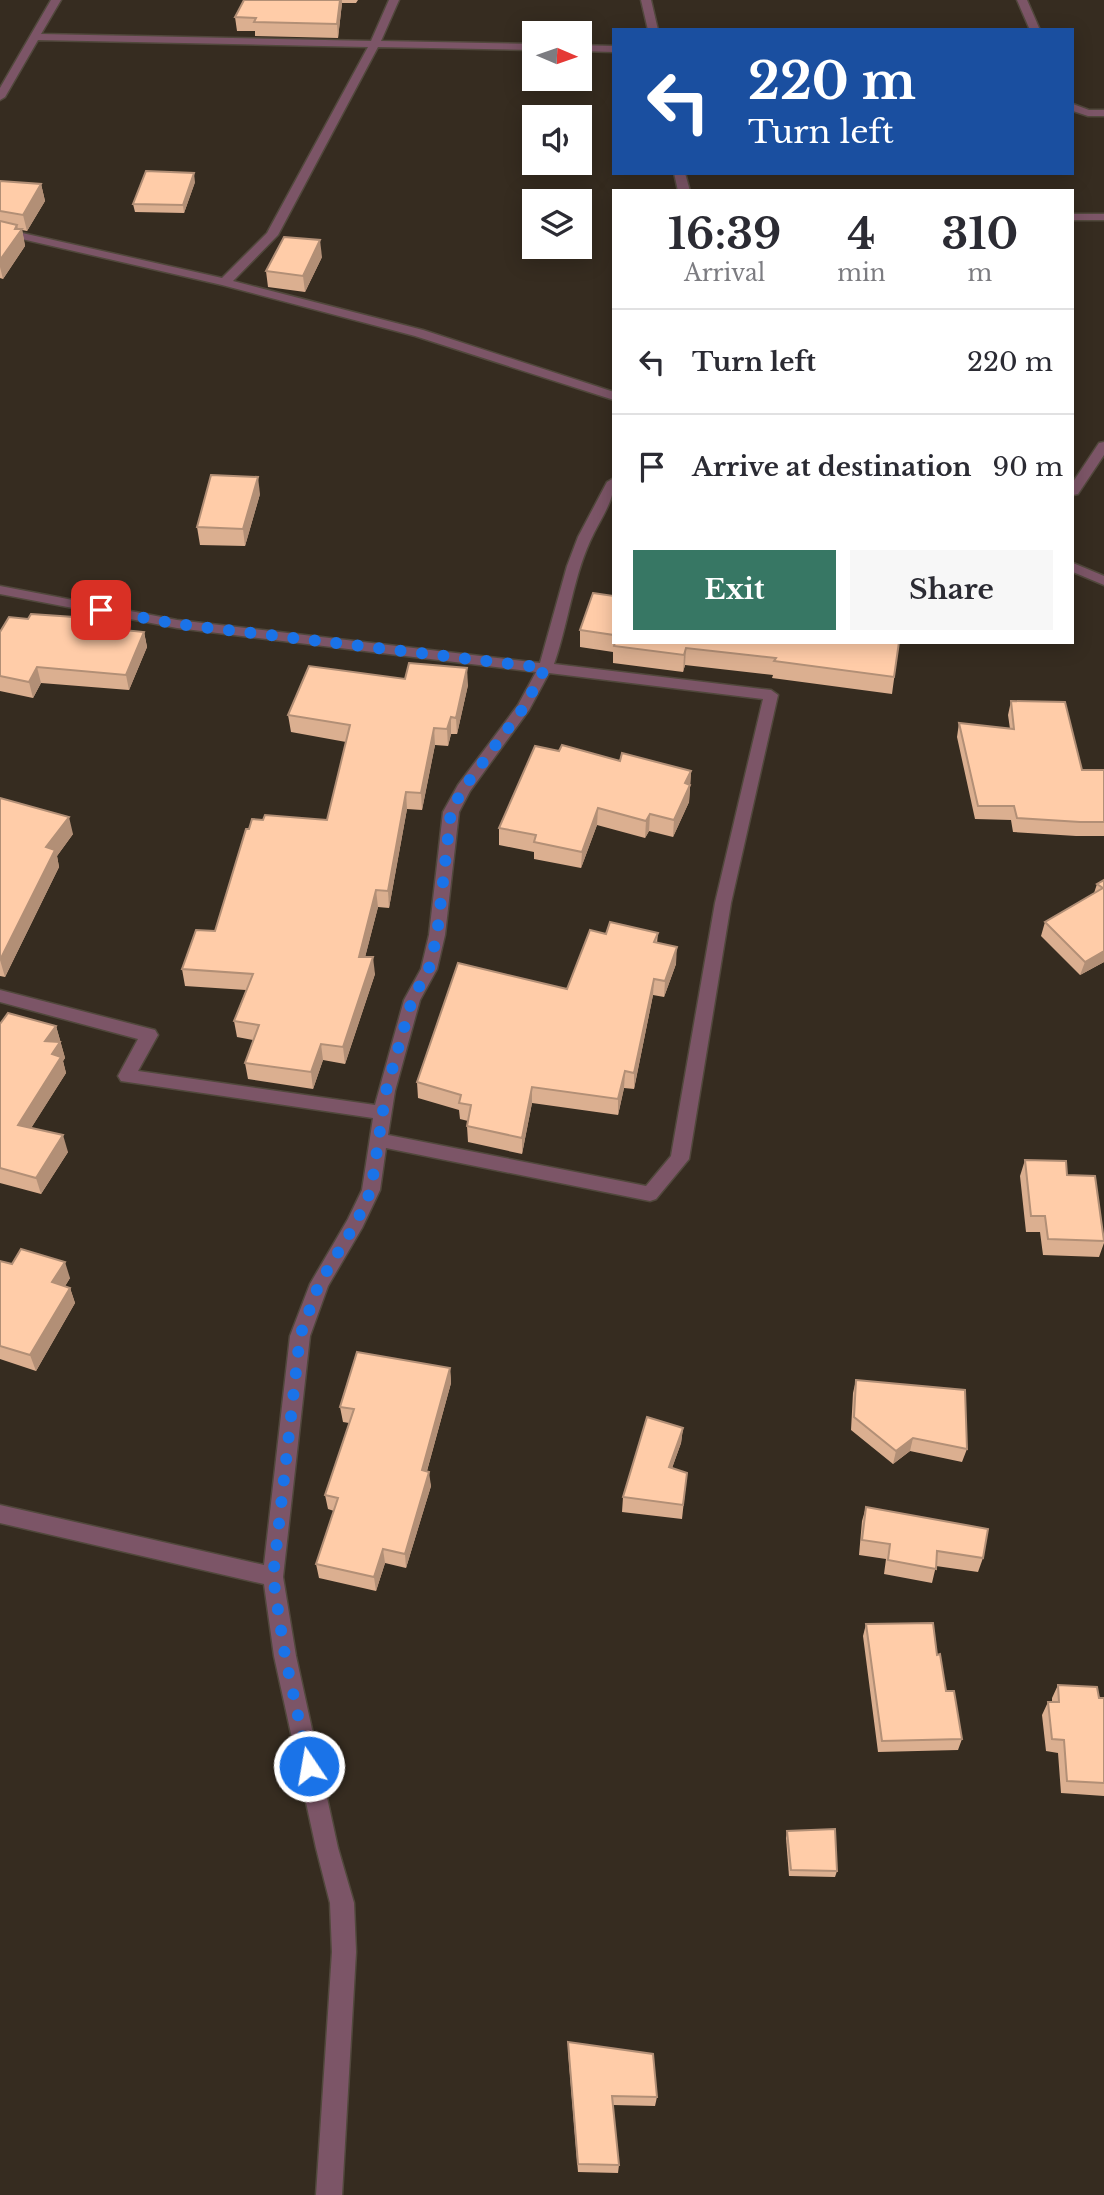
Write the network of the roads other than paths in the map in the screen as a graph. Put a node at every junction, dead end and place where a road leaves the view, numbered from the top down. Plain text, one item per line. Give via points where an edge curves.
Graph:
1 (56, 0) edge
2 (394, 0) edge
3 (646, 0) edge
4 (1022, 0) edge
5 (653, 28) edge
6 (1034, 28) edge
7 (34, 37) junction
8 (374, 45) junction
9 (522, 47) edge
10 (592, 48) edge
11 (612, 49) edge
12 (0, 97) edge
13 (1074, 107) edge
14 (1104, 113) edge
15 (1104, 216) edge
16 (1074, 217) edge
17 (0, 231) edge
18 (225, 282) junction
19 (612, 395) edge
20 (1104, 446) edge
21 (612, 486) edge
22 (1074, 490) edge
23 (1074, 567) edge
24 (1104, 580) edge
25 (0, 590) edge
26 (545, 668) junction
27 (0, 996) edge
28 (383, 1113) junction
29 (380, 1140) junction
30 (0, 1514) edge
31 (273, 1577) junction
32 (329, 2195) edge

1 - 7 street
2 - 8 street
3 - 5 street
4 - 6 street
7 - 8 street
7 - 12 street
8 - 9 street
8 - 18 street via 272,235
10 - 11 street
13 - 14 street
15 - 16 street
17 - 18 street
18 - 19 street via 419,333
20 - 22 street
21 - 26 street via 574,565
23 - 24 street
25 - 26 street via 177,624
26 - 28 street via 524,707 451,811 437,935 429,968 412,1000
26 - 29 street via 771,695 723,903 680,1159 650,1194
27 - 28 street via 149,1035 127,1076
28 - 29 street
29 - 31 street via 371,1190 319,1284 300,1336
30 - 31 street
31 - 32 street via 285,1656 342,1903 344,1952

